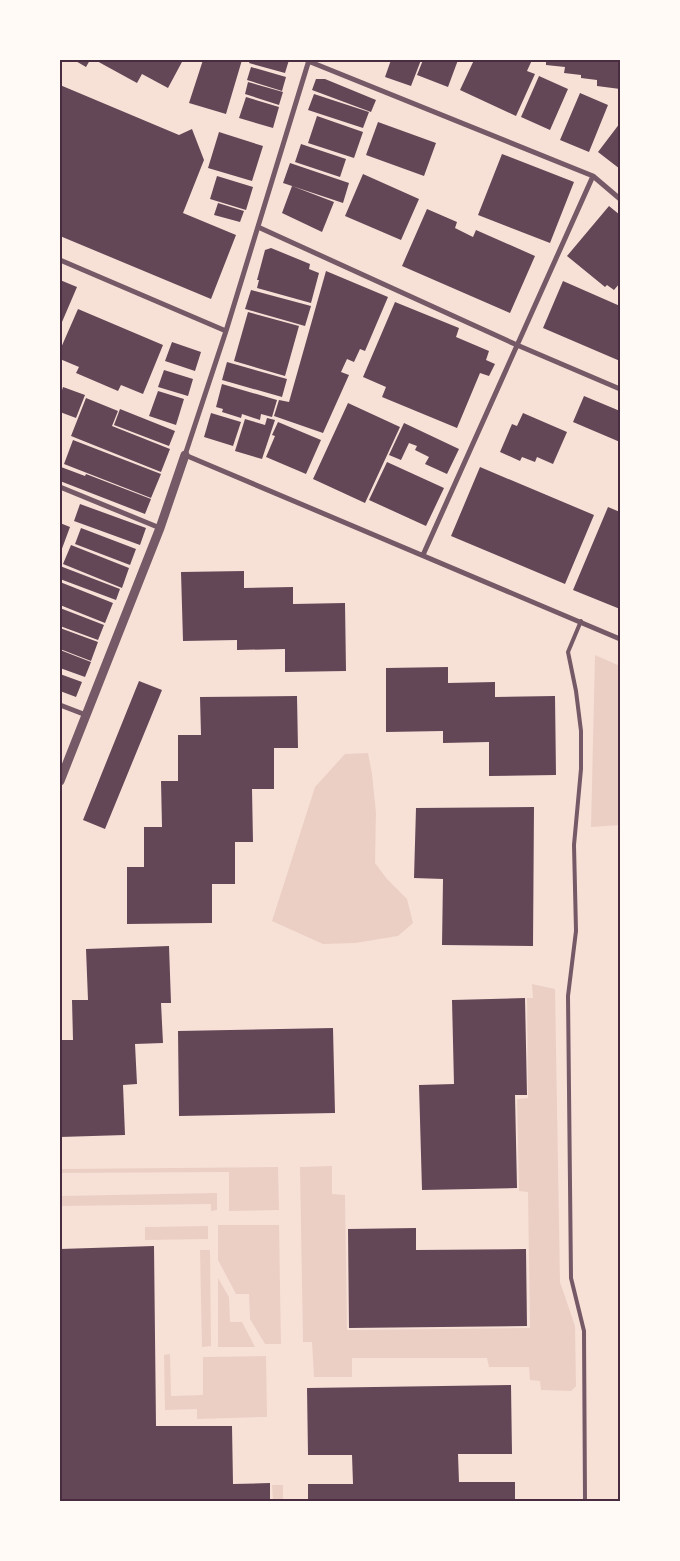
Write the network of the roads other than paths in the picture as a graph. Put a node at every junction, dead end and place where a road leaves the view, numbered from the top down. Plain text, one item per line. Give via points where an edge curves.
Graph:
1 (308, 60) edge
2 (593, 176) junction
3 (620, 199) edge
4 (258, 227) junction
5 (60, 260) edge
6 (226, 331) junction
7 (517, 345) junction
8 (620, 389) edge
9 (185, 455) junction
10 (60, 487) edge
11 (160, 528) junction
12 (423, 555) junction
13 (581, 621) junction
14 (620, 639) edge
15 (60, 705) edge
16 (86, 715) junction
17 (60, 781) edge
18 (620, 1107) edge
19 (620, 1135) edge
20 (585, 1501) edge

1 - 2 street
1 - 4 street
2 - 3 street
2 - 7 street
4 - 6 street
4 - 7 street
5 - 6 street
6 - 9 street
7 - 8 street
7 - 12 street
9 - 11 street
9 - 12 street
10 - 11 street
11 - 16 street
12 - 13 street
13 - 14 street
13 - 20 lane via 568,652 581,731 582,769 574,845 576,931 568,1006 571,1278 584,1331
15 - 16 street
16 - 17 street
18 - 19 lane

